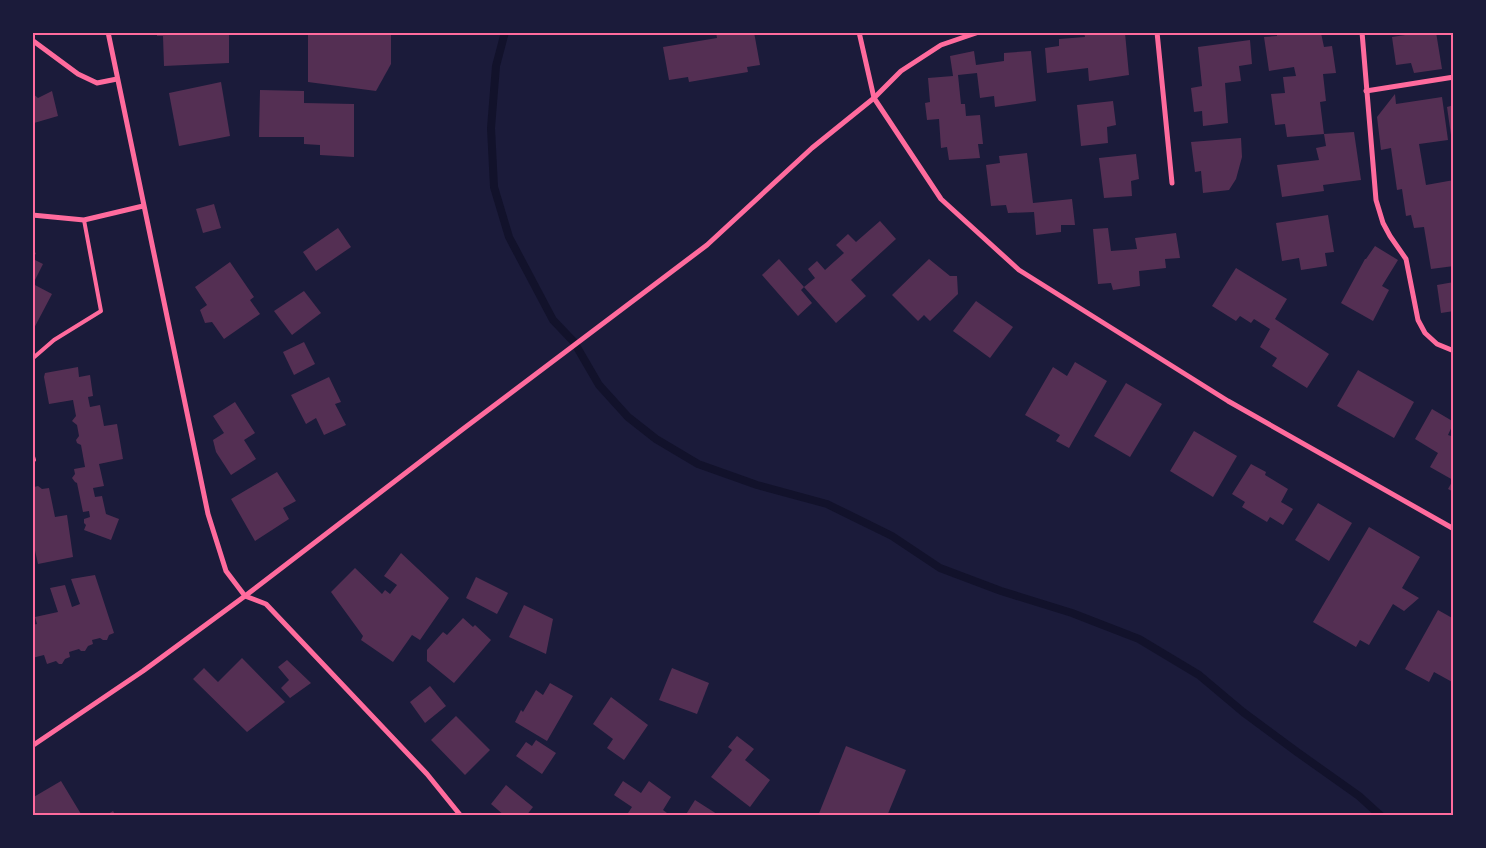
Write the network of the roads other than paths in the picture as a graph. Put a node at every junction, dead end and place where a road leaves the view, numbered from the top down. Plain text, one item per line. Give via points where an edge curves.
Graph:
1 (108, 32) edge
2 (859, 32) edge
3 (979, 32) edge
4 (1157, 32) edge
5 (1362, 32) edge
6 (32, 40) edge
7 (1454, 77) edge
8 (117, 79) junction
9 (1366, 91) junction
10 (874, 98) junction
11 (1172, 183) dead end
12 (143, 206) junction
13 (32, 215) edge
14 (84, 220) junction
15 (1454, 351) edge
16 (32, 359) edge
17 (32, 453) edge
18 (34, 460) edge
19 (1454, 529) edge
20 (245, 596) junction
21 (32, 746) edge
22 (461, 816) edge

1 - 8 street
2 - 10 street
3 - 10 street via 941,45 901,71
4 - 11 street
5 - 9 street
6 - 8 street via 78,74 97,83
7 - 9 street
8 - 12 street
9 - 15 street via 1378,208 1390,236 1406,259 1418,320 1425,333 1437,344
10 - 19 street via 941,199 1019,270 1228,401
10 - 20 street via 812,148 707,245
12 - 14 street
12 - 20 street via 208,514 226,571
13 - 14 street
14 - 16 lane via 101,311 54,340
17 - 18 lane
20 - 21 street via 143,671
20 - 22 street via 266,604 427,774

